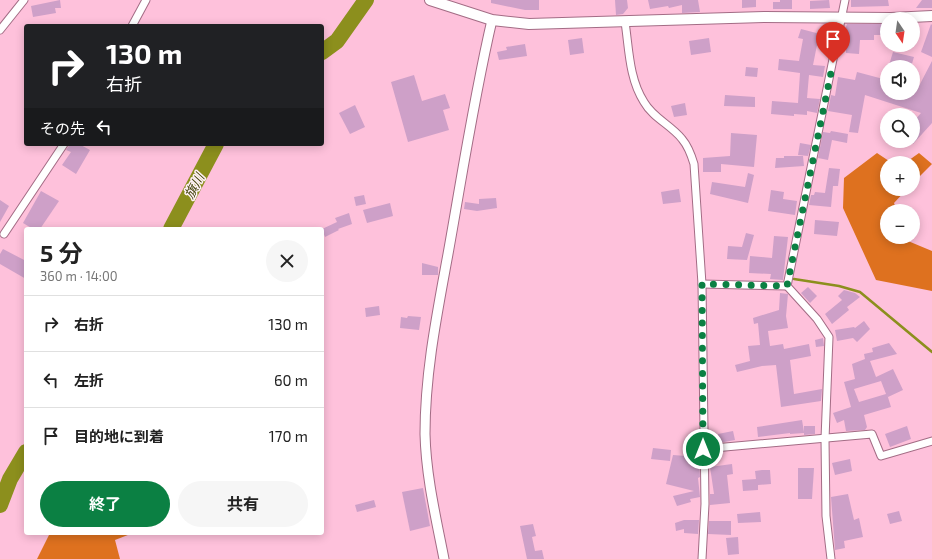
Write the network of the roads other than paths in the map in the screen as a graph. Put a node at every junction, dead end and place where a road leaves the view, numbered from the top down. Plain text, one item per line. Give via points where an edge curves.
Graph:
1 (24, 0) edge
2 (146, 0) edge
3 (430, 0) edge
4 (845, 0) edge
5 (932, 16) edge
6 (842, 17) junction
7 (492, 20) junction
8 (625, 22) junction
9 (133, 24) edge
10 (0, 30) edge
11 (63, 146) edge
12 (4, 234) dead end
13 (702, 284) junction
14 (787, 286) junction
15 (825, 439) junction
16 (932, 441) edge
17 (703, 449) junction
18 (444, 559) edge
19 (702, 559) edge
20 (831, 559) edge

1 - 10 street
2 - 9 street
3 - 7 main road
4 - 6 street
5 - 6 main road
6 - 8 main road
6 - 14 street
7 - 8 main road via 548,25
7 - 18 street via 434,330 426,405 425,435 431,492
8 - 13 street via 637,88 644,103 681,138 694,164
11 - 12 street
13 - 14 street
13 - 17 street
14 - 15 street via 817,319 829,337
15 - 16 street via 872,434 881,456
15 - 17 street
15 - 20 street via 826,516
17 - 19 street via 705,524

